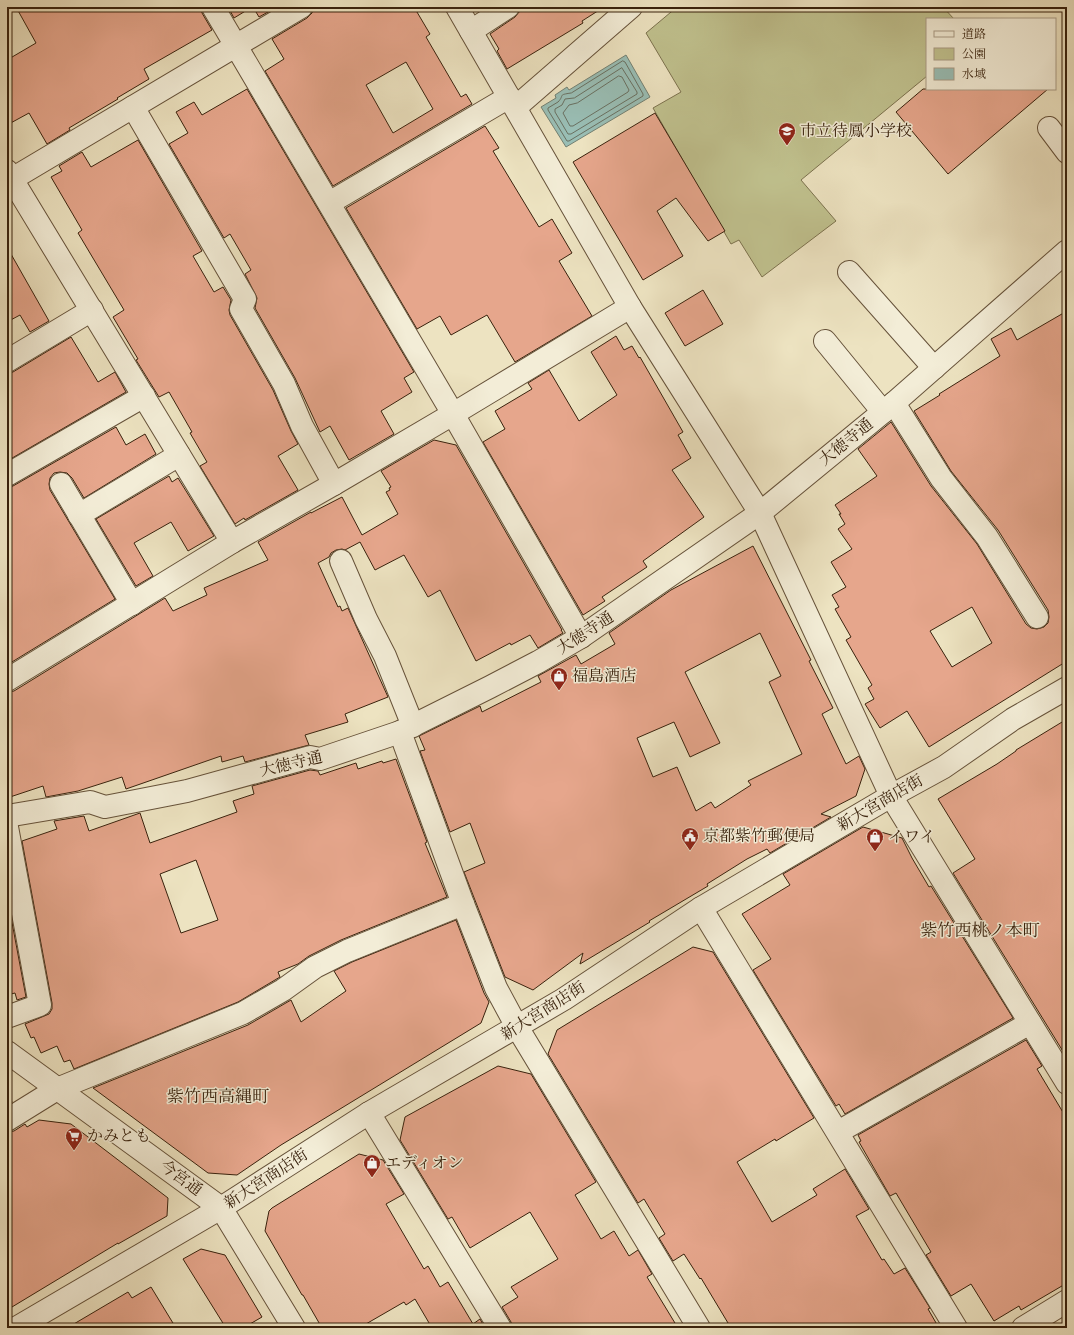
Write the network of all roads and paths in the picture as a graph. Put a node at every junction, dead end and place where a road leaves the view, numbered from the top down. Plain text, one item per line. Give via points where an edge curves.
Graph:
1 (213, 7) edge
2 (301, 7) edge
3 (457, 7) edge
4 (508, 7) edge
5 (631, 7) edge
6 (471, 31) junction
7 (236, 46) junction
8 (512, 102) junction
9 (133, 107) junction
10 (1049, 128) dead end
11 (1067, 152) edge
12 (9, 178) edge
13 (329, 203) junction
14 (1067, 251) edge
15 (850, 272) dead end
16 (630, 307) junction
17 (92, 310) junction
18 (825, 340) dead end
19 (7, 361) edge
20 (934, 368) junction
21 (144, 396) junction
22 (888, 408) junction
23 (453, 414) junction
24 (179, 455) junction
25 (7, 475) edge
26 (60, 484) dead end
27 (334, 484) junction
28 (760, 513) junction
29 (79, 515) junction
30 (232, 542) junction
31 (341, 561) dead end
32 (132, 604) junction
33 (1037, 617) dead end
34 (581, 638) junction
35 (7, 680) edge
36 (1067, 688) edge
37 (406, 729) junction
38 (891, 796) junction
39 (7, 816) edge
40 (7, 827) edge
41 (463, 904) junction
42 (701, 908) junction
43 (7, 1018) edge
44 (1030, 1023) junction
45 (517, 1027) junction
46 (7, 1052) edge
47 (1067, 1083) edge
48 (57, 1089) junction
49 (369, 1113) junction
50 (7, 1120) edge
51 (838, 1132) junction
52 (221, 1208) junction
53 (1067, 1301) edge
54 (22, 1326) edge
55 (294, 1328) edge
56 (500, 1328) edge
57 (699, 1328) edge
58 (956, 1328) edge
59 (1023, 1328) edge

1 - 7 street
2 - 7 street
3 - 6 street
4 - 6 street
5 - 8 street
6 - 8 street
7 - 9 street
7 - 13 street
8 - 13 street
8 - 16 street
9 - 12 street
9 - 27 street via 245,299 242,309 284,384 302,426
10 - 11 street
12 - 17 street
13 - 23 street
14 - 20 street, 大徳寺通
15 - 20 street
16 - 23 street
16 - 28 street
17 - 19 street
17 - 21 street
18 - 22 street
20 - 22 street, 大徳寺通
21 - 24 street
21 - 25 street
22 - 28 street, 大徳寺通
22 - 33 street via 988,537
23 - 27 street
23 - 34 street
24 - 29 street
24 - 30 street
26 - 29 street
27 - 30 street
28 - 34 street, 大徳寺通
28 - 38 street
29 - 32 street
30 - 32 street
31 - 37 street via 385,656
32 - 35 street
34 - 37 street, 大徳寺通 via 497,684
36 - 38 street, 新大宮商店街 via 1013,719 944,767
37 - 39 street, 大徳寺通 via 320,759 310,757 187,791 105,807 90,802
37 - 41 street
38 - 42 street, 新大宮商店街
38 - 44 street
40 - 43 street via 40,1005
41 - 45 street via 496,988
41 - 48 street via 315,967 283,990 243,1013
42 - 45 street, 新大宮商店街 via 564,999
42 - 51 street
44 - 47 street
44 - 51 street
45 - 49 street, 新大宮商店街
45 - 57 street
46 - 48 street, 今宮通
48 - 50 street
48 - 52 street, 今宮通
49 - 52 street, 新大宮商店街
49 - 56 street
51 - 58 street
52 - 54 street, 新大宮商店街
52 - 55 street, 今宮通
53 - 59 street

